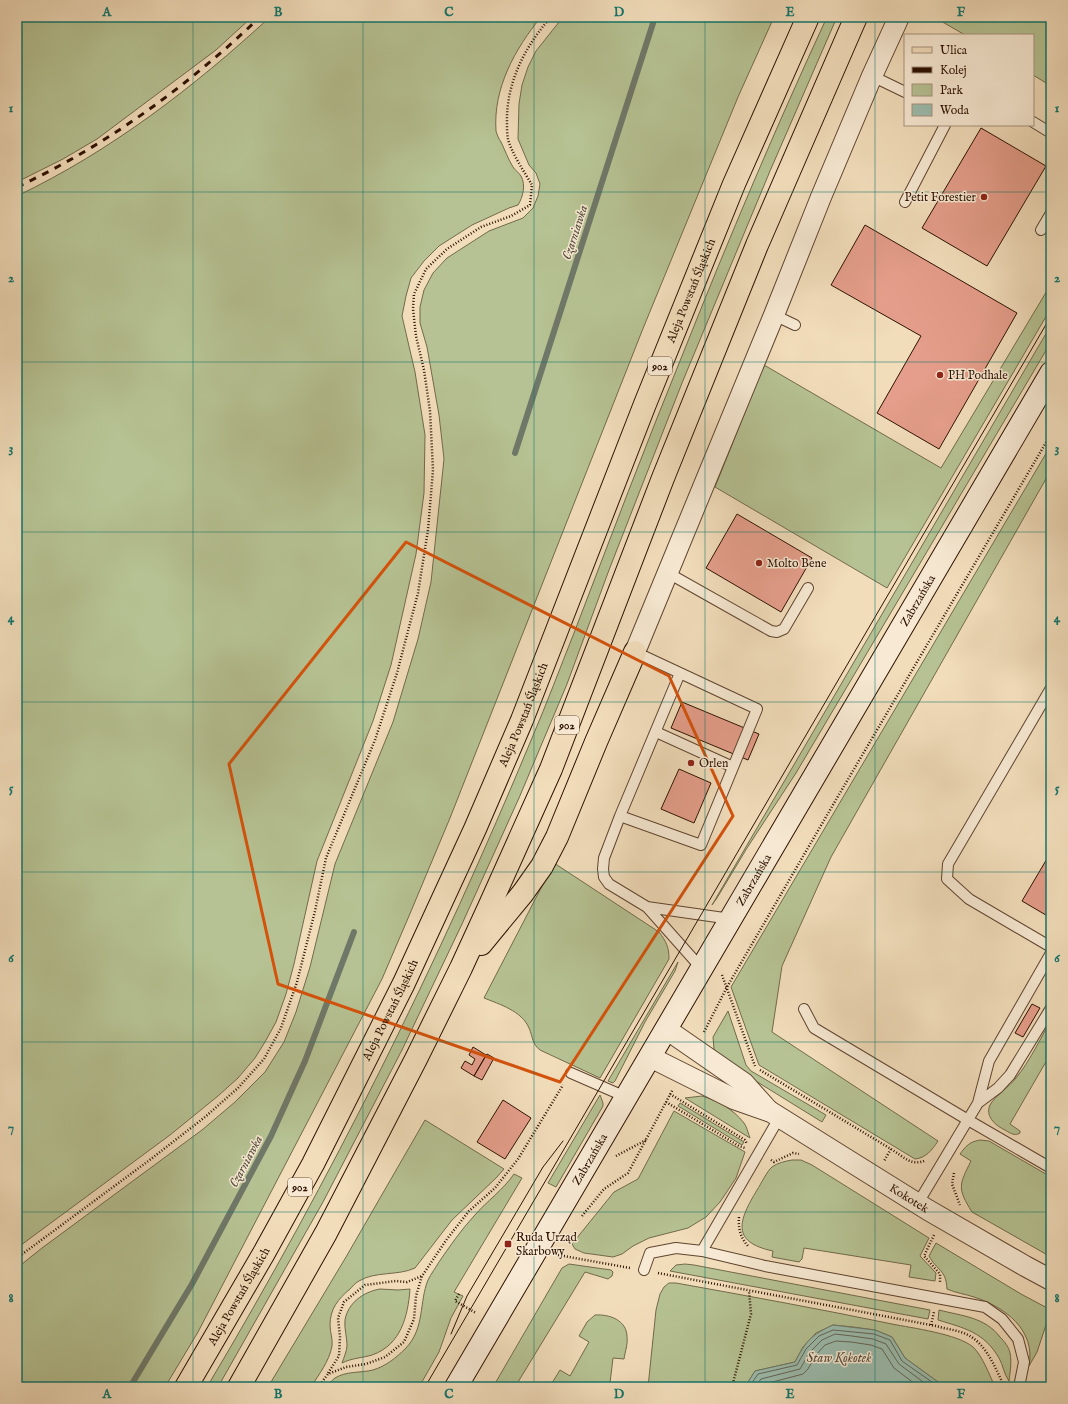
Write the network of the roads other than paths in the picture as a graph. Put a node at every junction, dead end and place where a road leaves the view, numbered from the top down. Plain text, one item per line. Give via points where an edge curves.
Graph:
1 (808, 17) edge
2 (856, 17) edge
3 (899, 17) edge
4 (872, 76) junction
5 (904, 92) edge
6 (1034, 123) edge
7 (944, 126) edge
8 (1051, 133) edge
9 (905, 202) dead end
10 (1051, 213) edge
11 (1041, 230) dead end
12 (774, 315) junction
13 (795, 325) dead end
14 (1051, 373) edge
15 (668, 573) junction
16 (808, 588) dead end
17 (635, 652) junction
18 (680, 673) junction
19 (1051, 688) edge
20 (656, 732) junction
21 (733, 767) junction
22 (620, 816) junction
23 (647, 907) junction
24 (731, 919) junction
25 (1051, 948) edge
26 (1051, 954) edge
27 (461, 968) junction
28 (702, 969) junction
29 (1051, 1008) edge
30 (804, 1009) dead end
31 (666, 1029) junction
32 (650, 1056) junction
33 (571, 1073) road end
34 (626, 1097) junction
35 (978, 1104) junction
36 (775, 1115) junction
37 (968, 1120) junction
38 (1051, 1168) edge
39 (918, 1203) junction
40 (702, 1251) junction
41 (644, 1270) road end
42 (1051, 1280) edge
43 (186, 1387) edge
44 (239, 1387) edge
45 (456, 1387) edge
46 (1019, 1387) edge

1 - 43 main road, Aleja Powstań Śląskich / 902 via 734,184 522,720 475,829 404,983 313,1164
2 - 27 main road, 902 via 754,252 663,478 551,769
3 - 4 street
4 - 5 lane
4 - 12 street
6 - 8 lane
7 - 9 lane
10 - 11 lane
12 - 13 lane
12 - 15 street
14 - 24 main road, Zabrzańska
15 - 16 lane via 777,632 784,629
15 - 17 street
17 - 18 lane
17 - 27 main road via 557,837 542,866
18 - 20 lane
18 - 21 lane via 757,710
19 - 25 lane via 948,864 947,880 969,899
20 - 21 lane
20 - 22 lane
21 - 22 lane via 701,846
22 - 23 lane via 604,858 604,877 609,884
23 - 24 lane
23 - 28 lane
24 - 28 main road, Zabrzańska
26 - 35 lane via 989,1061
27 - 44 main road, 902 via 326,1233
28 - 31 main road, Zabrzańska
29 - 35 lane via 1010,1075
30 - 37 lane via 814,1028
31 - 32 main road, Zabrzańska
31 - 36 street, Kokotek via 744,1083
32 - 34 main road, Zabrzańska
32 - 36 street, Kokotek via 734,1099
33 - 34 lane
34 - 45 main road, Zabrzańska
35 - 37 lane
36 - 39 street, Kokotek
36 - 40 lane
37 - 38 lane
37 - 39 lane
39 - 42 street, Kokotek
40 - 41 lane via 676,1248 650,1253
40 - 46 lane via 764,1266 985,1307 1002,1318 1018,1339 1024,1362

